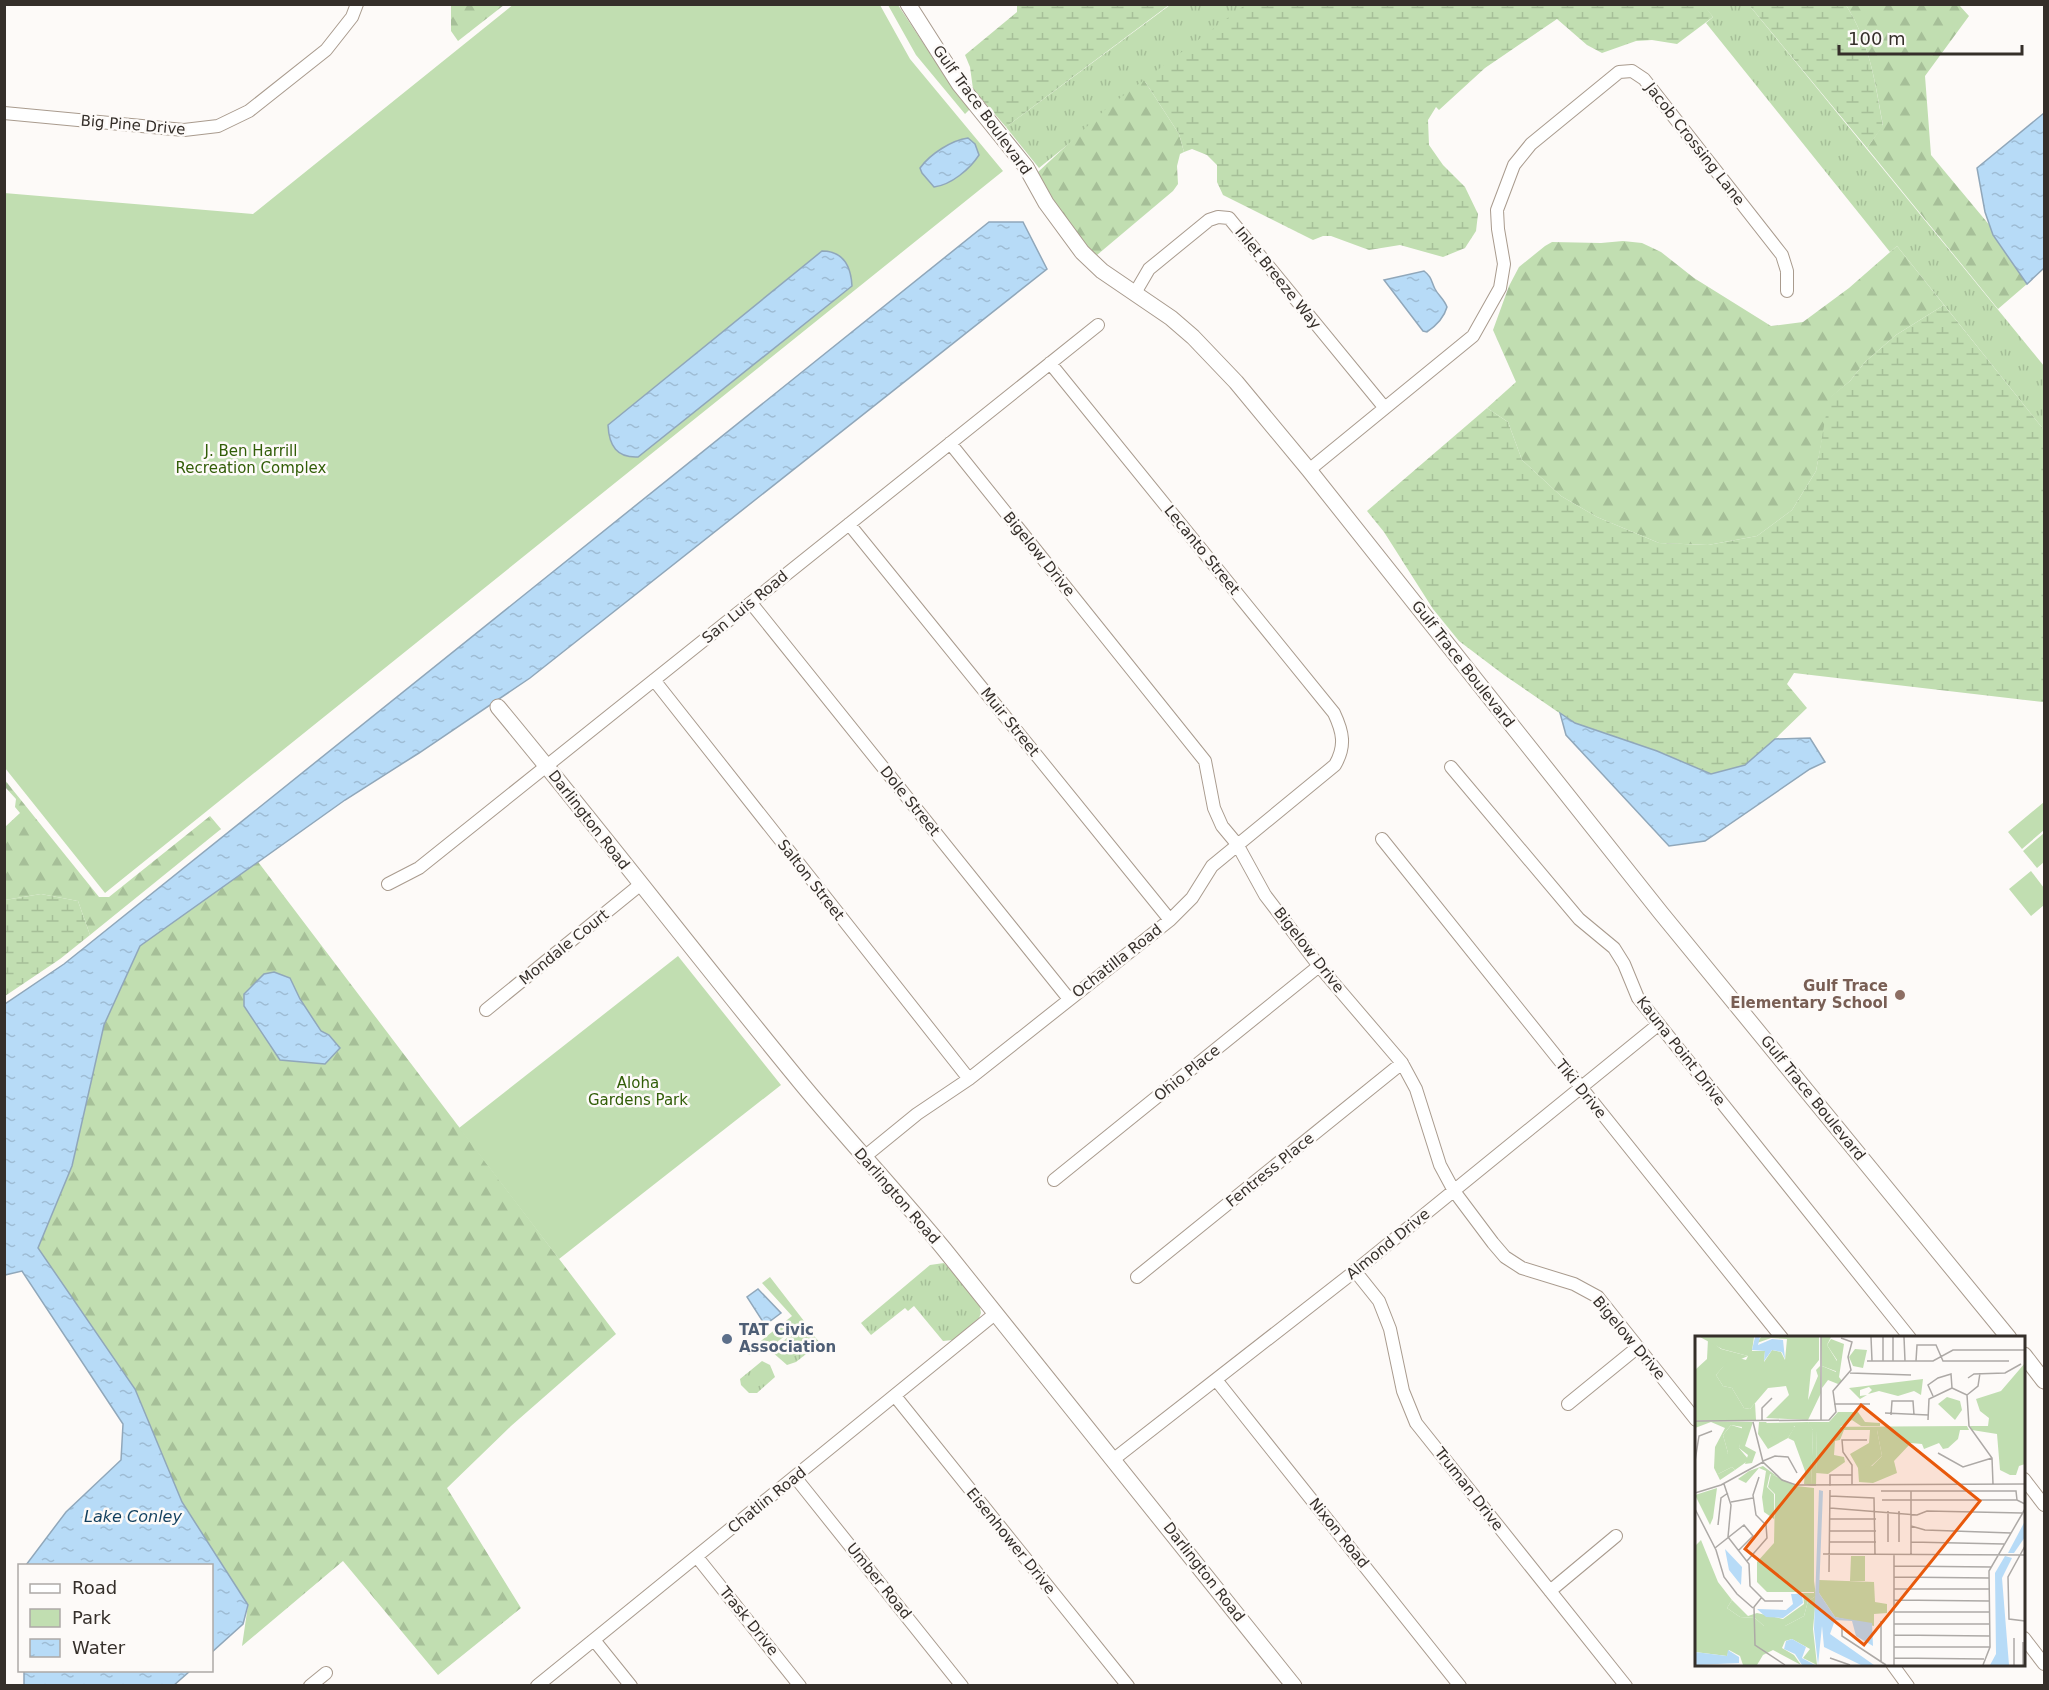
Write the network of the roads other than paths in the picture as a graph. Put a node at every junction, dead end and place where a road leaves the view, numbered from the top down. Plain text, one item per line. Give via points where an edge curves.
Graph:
1 (357, 4) edge
2 (908, 4) edge
3 (4, 113) edge
4 (1787, 291) dead end
5 (1135, 293) junction
6 (1098, 325) dead end
7 (1050, 363) junction
8 (1384, 407) junction
9 (950, 443) junction
10 (1309, 470) junction
11 (849, 524) junction
12 (751, 603) junction
13 (654, 680) junction
14 (498, 707) dead end
15 (1342, 742) joint
16 (546, 765) junction
17 (1451, 767) dead end
18 (1382, 839) dead end
19 (1237, 844) junction
20 (388, 884) dead end
21 (641, 884) junction
22 (1170, 920) junction
23 (1319, 966) junction
24 (1069, 999) junction
25 (486, 1010) dead end
26 (1659, 1024) junction
27 (1402, 1063) junction
28 (969, 1079) junction
29 (1581, 1088) junction
30 (863, 1158) junction
31 (1054, 1180) dead end
32 (1454, 1191) junction
33 (1355, 1271) junction
34 (1137, 1277) dead end
35 (996, 1313) junction
36 (1780, 1336) edge
37 (1908, 1336) edge
38 (2007, 1336) edge
39 (1638, 1347) junction
40 (2025, 1356) edge
41 (1217, 1381) junction
42 (2044, 1381) edge
43 (895, 1396) junction
44 (1568, 1404) dead end
45 (1695, 1419) edge
46 (1114, 1459) junction
47 (795, 1477) junction
48 (2025, 1480) edge
49 (2044, 1505) edge
50 (1616, 1536) dead end
51 (697, 1557) junction
52 (1550, 1591) junction
53 (2025, 1639) edge
54 (594, 1640) junction
55 (2044, 1664) edge
56 (1893, 1666) edge
57 (326, 1673) dead end
58 (310, 1686) edge
59 (537, 1686) edge
60 (631, 1686) edge
61 (800, 1686) edge
62 (962, 1686) edge
63 (1128, 1686) edge
64 (1294, 1686) edge
65 (1460, 1686) edge
66 (1626, 1686) edge
67 (1908, 1686) edge

1 - 3 street, Big Pine Drive via 352,17 326,50 249,111 218,126 184,130
2 - 5 street, Gulf Trace Boulevard via 959,84 1026,167 1061,226 1102,271
4 - 8 street, Jacob Crossing Lane via 1782,255 1644,79 1632,71 1619,72 1531,144 1514,165 1497,210 1504,264 1500,288 1473,336
5 - 8 street, Inlet Breeze Way via 1149,268 1209,220 1229,218
5 - 10 street, Gulf Trace Boulevard via 1178,324 1215,359
6 - 7 street, San Luis Road
7 - 9 street, San Luis Road
7 - 15 street, Lecanto Street via 1334,713
8 - 10 street, Jacob Crossing Lane
9 - 11 street, San Luis Road
9 - 19 street, Bigelow Drive via 1196,746 1205,761 1221,826
10 - 38 street, Gulf Trace Boulevard via 1661,913
11 - 12 street, San Luis Road
11 - 22 street, Muir Street
12 - 13 street, San Luis Road
12 - 24 street, Dole Street
13 - 16 street, San Luis Road
13 - 28 street, Salton Street
14 - 16 street, Darlington Road
15 - 19 street, Ochatilla Road via 1342,753 1335,765
16 - 20 street, San Luis Road via 419,868
16 - 21 street, Darlington Road
17 - 26 street, Kauna Point Drive via 1579,919 1614,948 1638,998
18 - 29 street, Tiki Drive
19 - 22 street, Ochatilla Road via 1212,866 1192,898
19 - 23 street, Bigelow Drive via 1265,895
21 - 25 street, Mondale Court
21 - 30 street, Darlington Road
22 - 24 street, Ochatilla Road
23 - 27 street, Bigelow Drive
23 - 31 street, Ohio Place
24 - 28 street, Ochatilla Road
26 - 29 street, Almond Drive
26 - 37 street, Kauna Point Drive
27 - 32 street, Bigelow Drive via 1416,1089 1440,1165
27 - 34 street, Fentress Place
28 - 30 street, Ochatilla Road
29 - 32 street, Almond Drive
29 - 36 street, Tiki Drive
30 - 35 street, Darlington Road via 900,1196
32 - 33 street, Almond Drive
32 - 39 street, Bigelow Drive via 1505,1257 1522,1268 1574,1284 1598,1297
33 - 41 street, Almond Drive
33 - 52 street, Truman Drive via 1379,1301 1390,1329 1403,1391 1416,1423
35 - 43 street, Chatlin Road
35 - 46 street, Darlington Road
39 - 44 street
39 - 45 street, Bigelow Drive
40 - 42 street
41 - 46 street, Almond Drive
41 - 65 street, Nixon Road
43 - 47 street, Chatlin Road
43 - 63 street, Eisenhower Drive
46 - 64 street, Darlington Road
47 - 51 street, Chatlin Road
47 - 62 street, Umber Road
48 - 49 street
50 - 52 street
51 - 54 street, Chatlin Road
51 - 61 street, Trask Drive
52 - 66 street, Truman Drive
53 - 55 street
54 - 59 street, Chatlin Road
54 - 60 street
56 - 67 street
57 - 58 street

